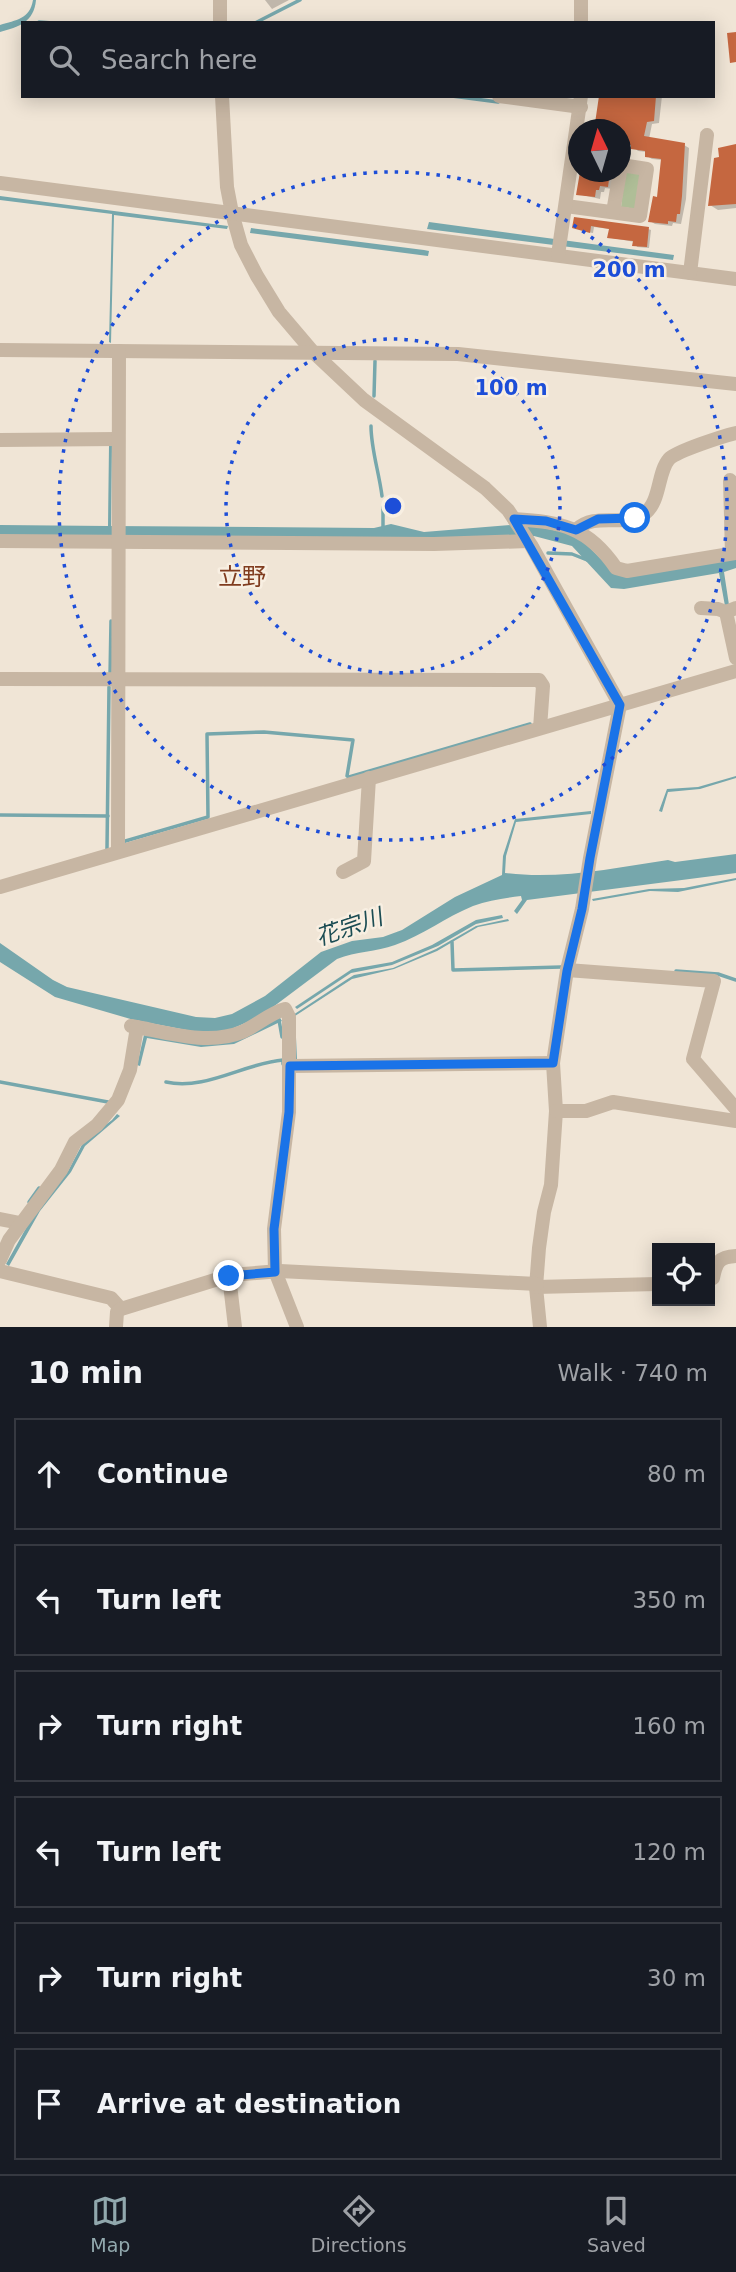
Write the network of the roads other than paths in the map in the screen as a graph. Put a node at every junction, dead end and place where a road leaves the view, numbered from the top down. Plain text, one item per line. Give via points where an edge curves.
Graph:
1 (220, 0) edge
2 (581, 0) edge
3 (220, 21) edge
4 (581, 21) edge
5 (222, 98) edge
6 (526, 98) edge
7 (581, 102) edge
8 (707, 135) dead end
9 (631, 167) edge
10 (618, 182) edge
11 (0, 183) edge
12 (566, 206) junction
13 (613, 212) junction
14 (233, 213) junction
15 (558, 255) junction
16 (690, 273) junction
17 (736, 279) edge
18 (0, 350) edge
19 (119, 351) junction
20 (313, 352) junction
21 (736, 384) edge
22 (736, 433) edge
23 (118, 439) junction
24 (0, 440) edge
25 (730, 480) dead end
26 (514, 519) junction
27 (576, 530) junction
28 (117, 535) junction
29 (0, 541) edge
30 (528, 541) junction
31 (734, 553) edge
32 (701, 608) dead end
33 (731, 610) edge
34 (736, 658) edge
35 (736, 671) edge
36 (0, 678) edge
37 (117, 679) junction
38 (620, 705) junction
39 (540, 729) junction
40 (369, 778) junction
41 (118, 851) junction
42 (343, 872) dead end
43 (0, 887) edge
44 (567, 971) junction
45 (553, 1063) junction
46 (290, 1066) junction
47 (736, 1109) edge
48 (556, 1111) junction
49 (736, 1121) edge
50 (0, 1219) edge
51 (20, 1223) junction
52 (736, 1256) edge
53 (0, 1261) edge
54 (715, 1265) edge
55 (0, 1271) edge
56 (275, 1272) junction
57 (229, 1276) junction
58 (652, 1284) edge
59 (537, 1286) junction
60 (121, 1309) junction
61 (116, 1327) edge
62 (235, 1327) edge
63 (297, 1327) edge
64 (540, 1327) edge

1 - 3 street
2 - 4 street
5 - 14 street via 227,187
6 - 7 street
7 - 12 street
8 - 16 street
9 - 13 street via 647,169 640,216
10 - 13 street
11 - 14 street
12 - 13 street
12 - 15 street
14 - 15 street
14 - 20 street via 241,244 257,276 279,312
15 - 16 street
16 - 17 street
18 - 19 street
19 - 20 street
19 - 23 street
20 - 21 street via 458,354
20 - 26 street via 363,400 485,488
22 - 27 street via 669,460 652,503 642,515 598,519
23 - 24 street
23 - 28 street
25 - 31 street
26 - 27 street via 546,521
26 - 30 street
27 - 31 street via 604,551 616,568 627,571
28 - 29 street
28 - 30 street via 435,544
28 - 37 street
30 - 38 street
32 - 33 street
33 - 34 street
35 - 38 street
36 - 37 street
37 - 39 street via 539,680
37 - 41 street
38 - 39 street
38 - 44 street
39 - 40 street
40 - 41 street
40 - 42 street via 364,861
41 - 43 street
44 - 45 street
44 - 47 street via 714,981 693,1059
45 - 46 street
45 - 48 street
46 - 51 street via 285,1009 239,1034 222,1037 134,1027 130,1070 118,1100 75,1142 61,1170
46 - 56 street via 274,1229
48 - 49 street via 586,1111 613,1102
48 - 59 street
50 - 51 street
51 - 53 street
52 - 54 street
55 - 60 street via 111,1298
56 - 57 street
56 - 59 street
56 - 63 street
57 - 60 street
57 - 62 street
58 - 59 street
59 - 64 street
60 - 61 street

